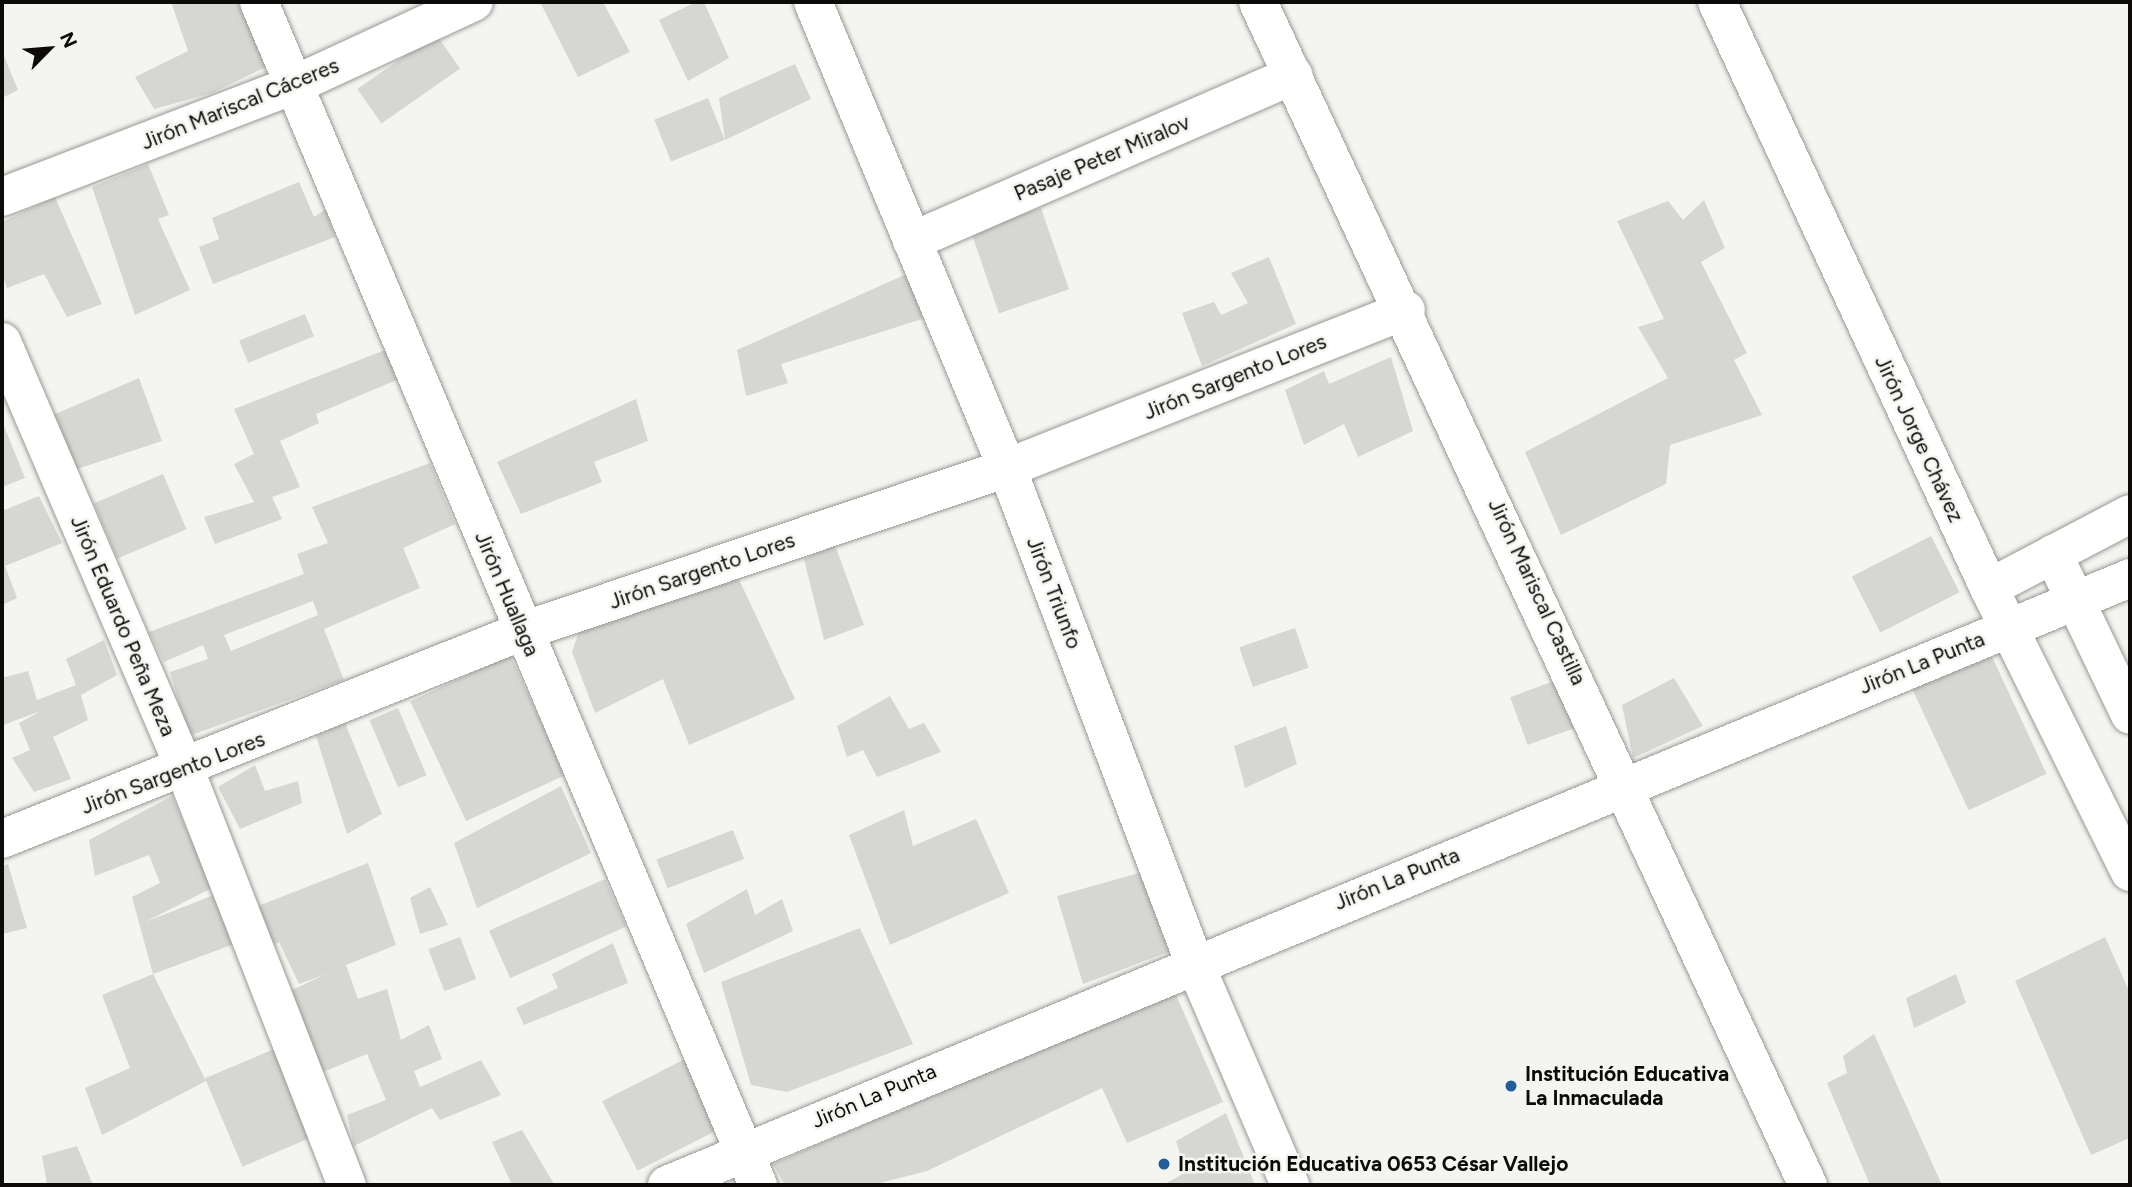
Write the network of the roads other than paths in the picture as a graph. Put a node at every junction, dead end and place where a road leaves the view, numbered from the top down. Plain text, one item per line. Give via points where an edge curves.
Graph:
1 (259, 2) edge
2 (474, 2) edge
3 (813, 2) edge
4 (1258, 2) edge
5 (1717, 2) edge
6 (1293, 75) junction
7 (294, 85) junction
8 (2, 197) edge
9 (912, 240) junction
10 (1406, 310) junction
11 (2, 342) edge
12 (1007, 468) junction
13 (2130, 514) edge
14 (2053, 554) junction
15 (2130, 578) edge
16 (1989, 588) junction
17 (2077, 603) junction
18 (2011, 627) junction
19 (523, 631) junction
20 (2130, 716) edge
21 (185, 770) junction
22 (1627, 785) junction
23 (2, 839) edge
24 (2130, 872) edge
25 (1194, 962) junction
26 (743, 1151) junction
27 (347, 1185) edge
28 (667, 1185) edge
29 (758, 1185) edge
30 (1290, 1185) edge
31 (1808, 1185) edge

1 - 7 street, Jirón Huallaga
2 - 7 street, Jirón Mariscal Cáceres
3 - 9 street, Jirón Triunfo
4 - 6 street, Jirón Mariscal Castilla
5 - 16 street, Jirón Jorge Chávez
6 - 9 street, Pasaje Peter Miralov
6 - 10 street, Jirón Mariscal Castilla
7 - 8 street, Jirón Mariscal Cáceres
7 - 19 street, Jirón Huallaga
9 - 12 street, Jirón Triunfo
10 - 12 street, Jirón Sargento Lores
10 - 22 street, Jirón Mariscal Castilla
11 - 21 street, Jirón Eduardo Peña Meza
12 - 19 street, Jirón Sargento Lores
12 - 25 street, Jirón Triunfo
13 - 14 street
14 - 16 street
14 - 17 street
15 - 17 street, Jirón La Punta
16 - 18 street, Jirón Jorge Chávez
17 - 18 street, Jirón La Punta
17 - 20 street
18 - 22 street, Jirón La Punta
18 - 24 street, Jirón Jorge Chávez
19 - 21 street, Jirón Sargento Lores
19 - 26 street, Jirón Huallaga
21 - 23 street, Jirón Sargento Lores
21 - 27 street, Jirón Eduardo Peña Meza
22 - 25 street, Jirón La Punta
22 - 31 street, Jirón Mariscal Castilla
25 - 26 street, Jirón La Punta
25 - 30 street, Jirón Triunfo
26 - 28 street, Jirón La Punta
26 - 29 street, Jirón Huallaga

